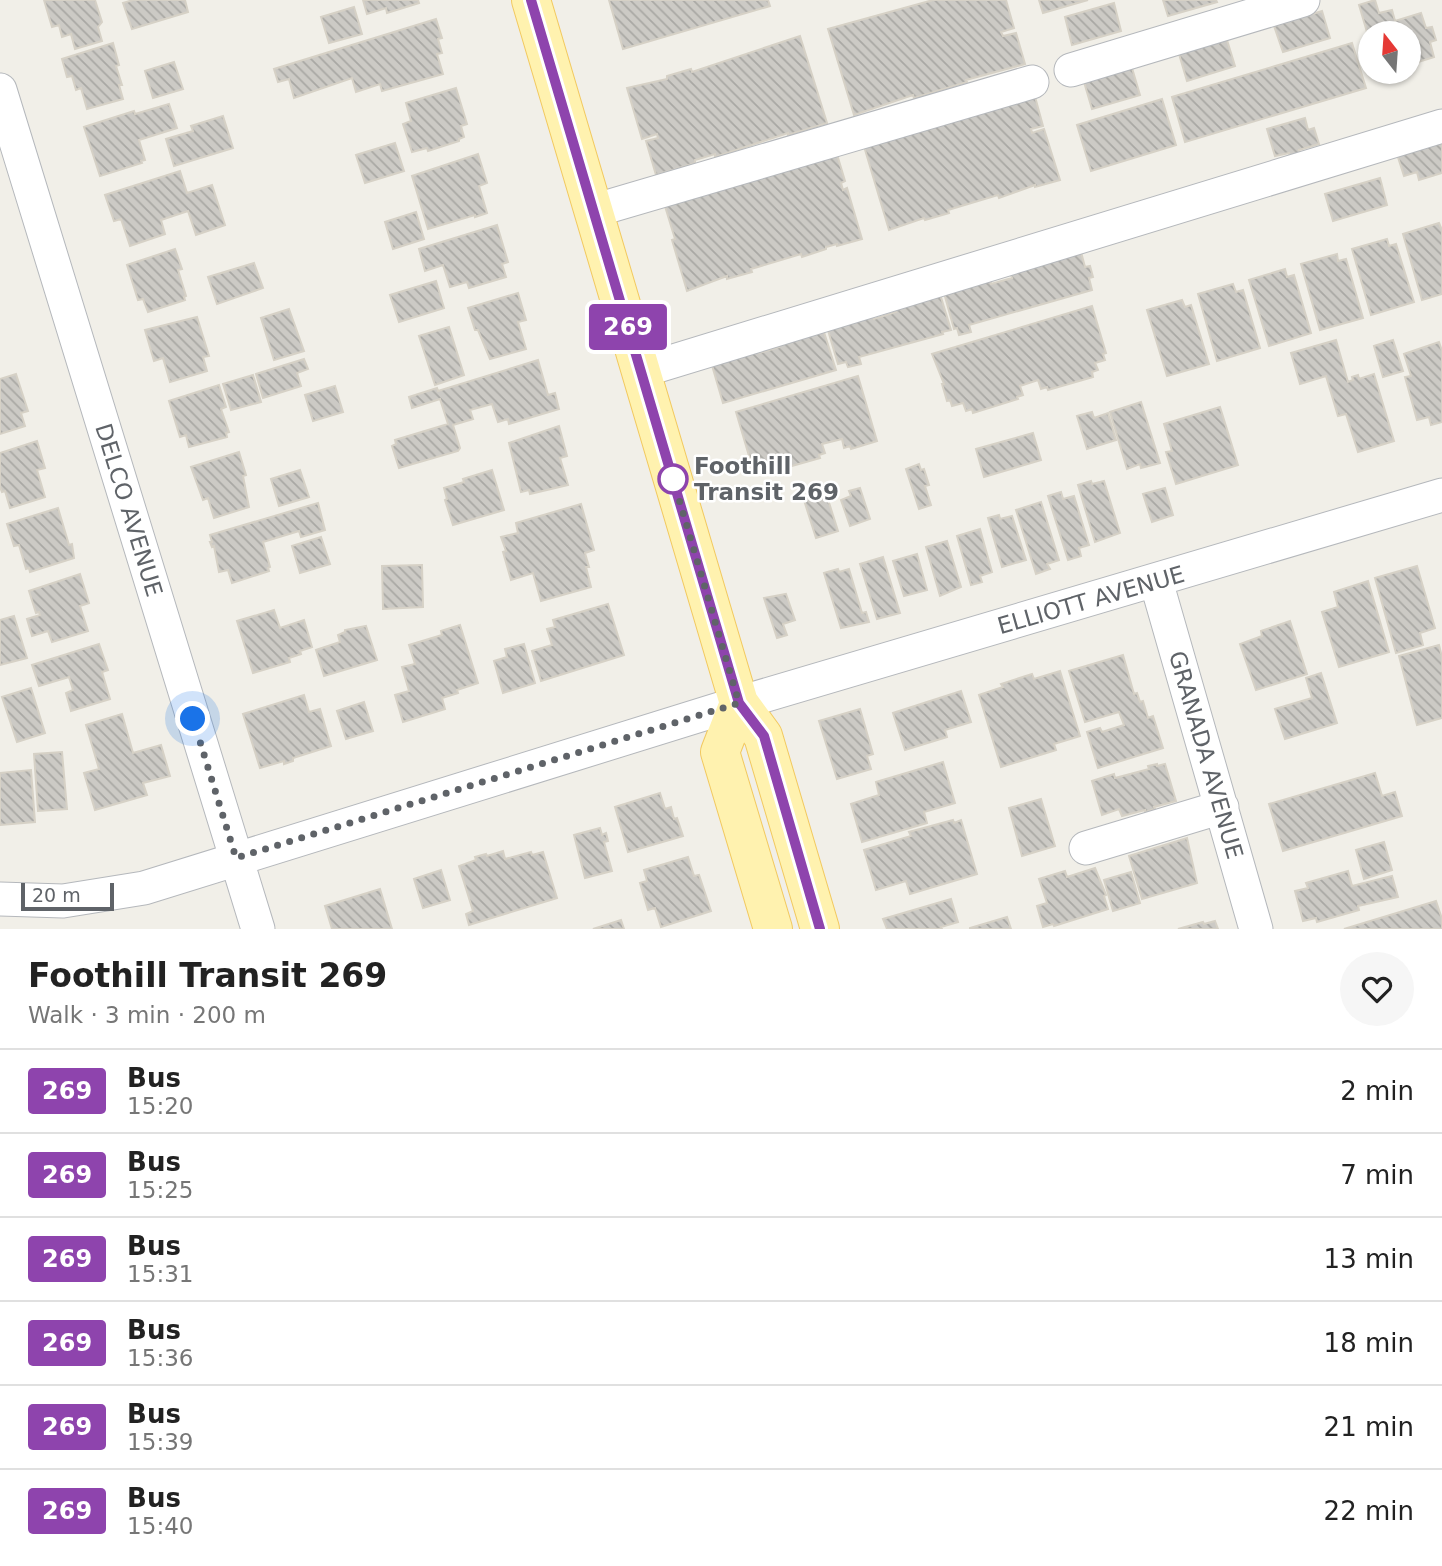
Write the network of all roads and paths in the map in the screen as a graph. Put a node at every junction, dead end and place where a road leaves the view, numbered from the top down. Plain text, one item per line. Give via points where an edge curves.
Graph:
1 (531, 0) edge
2 (1303, 0) edge
3 (1071, 70) dead end
4 (1032, 82) dead end
5 (0, 90) edge
6 (1442, 126) edge
7 (593, 211) junction
8 (641, 371) junction
9 (1442, 495) edge
10 (1156, 581) junction
11 (739, 703) junction
12 (1222, 807) junction
13 (1086, 848) dead end
14 (236, 858) junction
15 (0, 899) edge
16 (258, 929) edge
17 (774, 929) edge
18 (820, 929) edge
19 (1256, 929) edge

1 - 7 main road
2 - 3 street
4 - 7 street
5 - 14 street, DELCO AVENUE
6 - 8 street
7 - 8 main road
8 - 11 main road
9 - 10 street, ELLIOTT AVENUE
10 - 11 street, ELLIOTT AVENUE
10 - 12 street, GRANADA AVENUE
11 - 14 street, ELLIOTT AVENUE
11 - 17 main road via 720,751
11 - 18 main road via 764,736
12 - 13 street
12 - 19 street, GRANADA AVENUE
14 - 15 street, ELLIOTT AVENUE via 144,888 63,901
14 - 16 street, DELCO AVENUE

